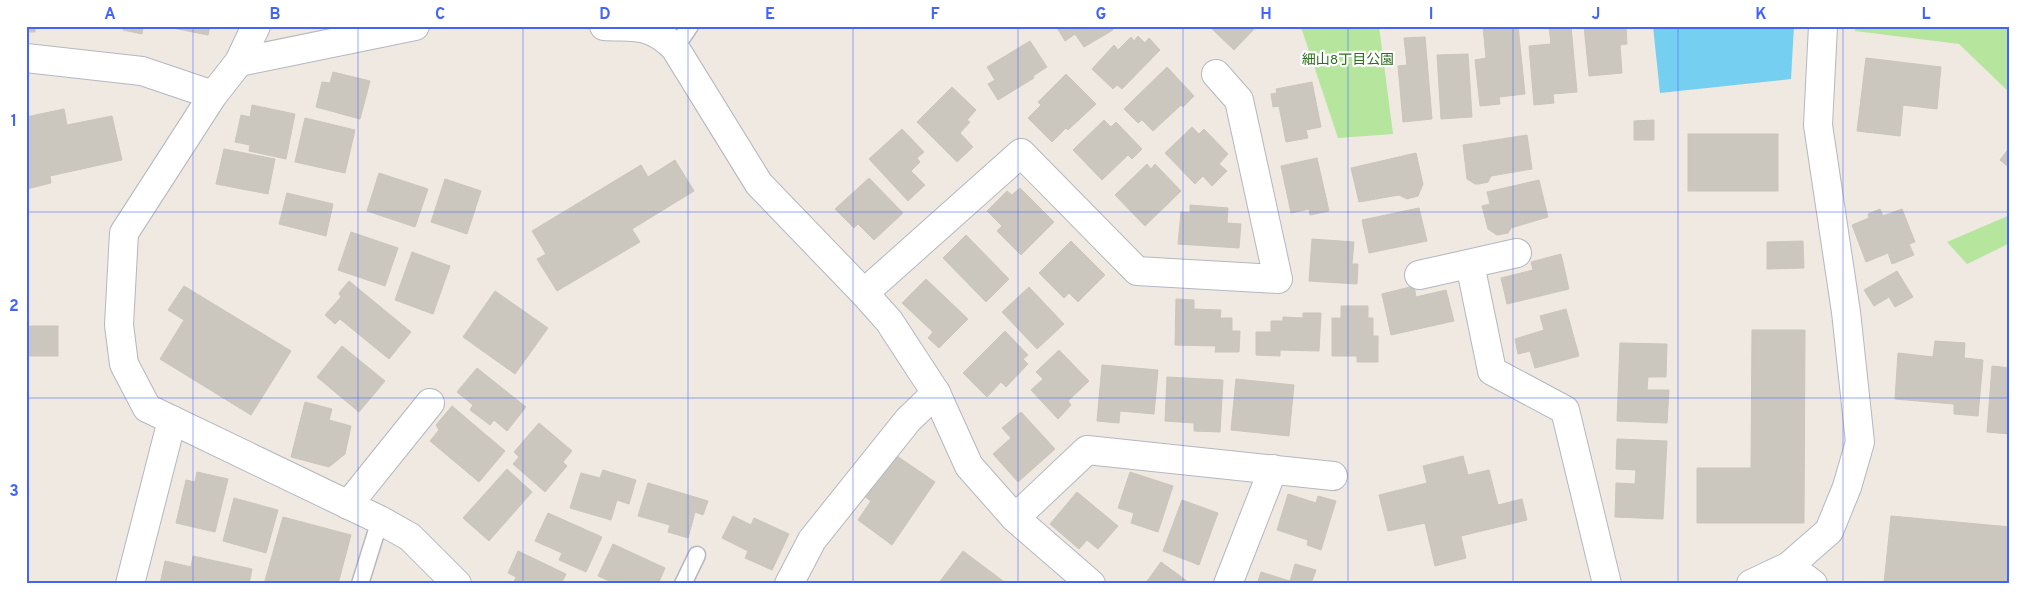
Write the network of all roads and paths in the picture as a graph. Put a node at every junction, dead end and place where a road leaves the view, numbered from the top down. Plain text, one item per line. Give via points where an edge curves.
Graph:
1 (256, 26) edge
2 (415, 26) edge
3 (604, 26) edge
4 (690, 26) edge
5 (1822, 26) edge
6 (675, 48) junction
7 (26, 58) edge
8 (239, 62) junction
9 (1216, 74) dead end
10 (212, 95) junction
11 (1517, 253) dead end
12 (1470, 264) junction
13 (1420, 275) dead end
14 (864, 293) junction
15 (936, 393) junction
16 (430, 403) dead end
17 (172, 420) junction
18 (1273, 470) junction
19 (1333, 476) dead end
20 (348, 505) junction
21 (1015, 518) junction
22 (380, 520) junction
23 (697, 555) dead end
24 (1789, 566) junction
25 (130, 584) edge
26 (360, 584) edge
27 (457, 584) edge
28 (682, 584) edge
29 (789, 584) edge
30 (1091, 584) edge
31 (1228, 584) edge
32 (1607, 584) edge
33 (1751, 584) edge
34 (1813, 584) edge

1 - 8 street
2 - 8 street
3 - 6 street via 646,28 663,36
4 - 6 lane
5 - 24 street via 1818,125 1846,312 1860,442 1847,487 1829,531
6 - 14 street via 759,184
7 - 10 street via 142,71
8 - 10 street
9 - 14 street via 1239,100 1278,279 1137,271 1021,154
10 - 17 street via 124,233 119,325 124,364 147,408
11 - 12 street
12 - 13 street
12 - 32 street via 1492,371 1565,410
14 - 15 street via 889,322
15 - 21 street via 969,466
15 - 29 street via 908,420 812,540
16 - 20 street
17 - 20 street
17 - 25 street
18 - 19 street
18 - 21 street via 1087,450
18 - 31 street
20 - 22 street
21 - 30 street
22 - 26 lane
22 - 27 street via 410,537
23 - 28 lane
24 - 33 street
24 - 34 street

